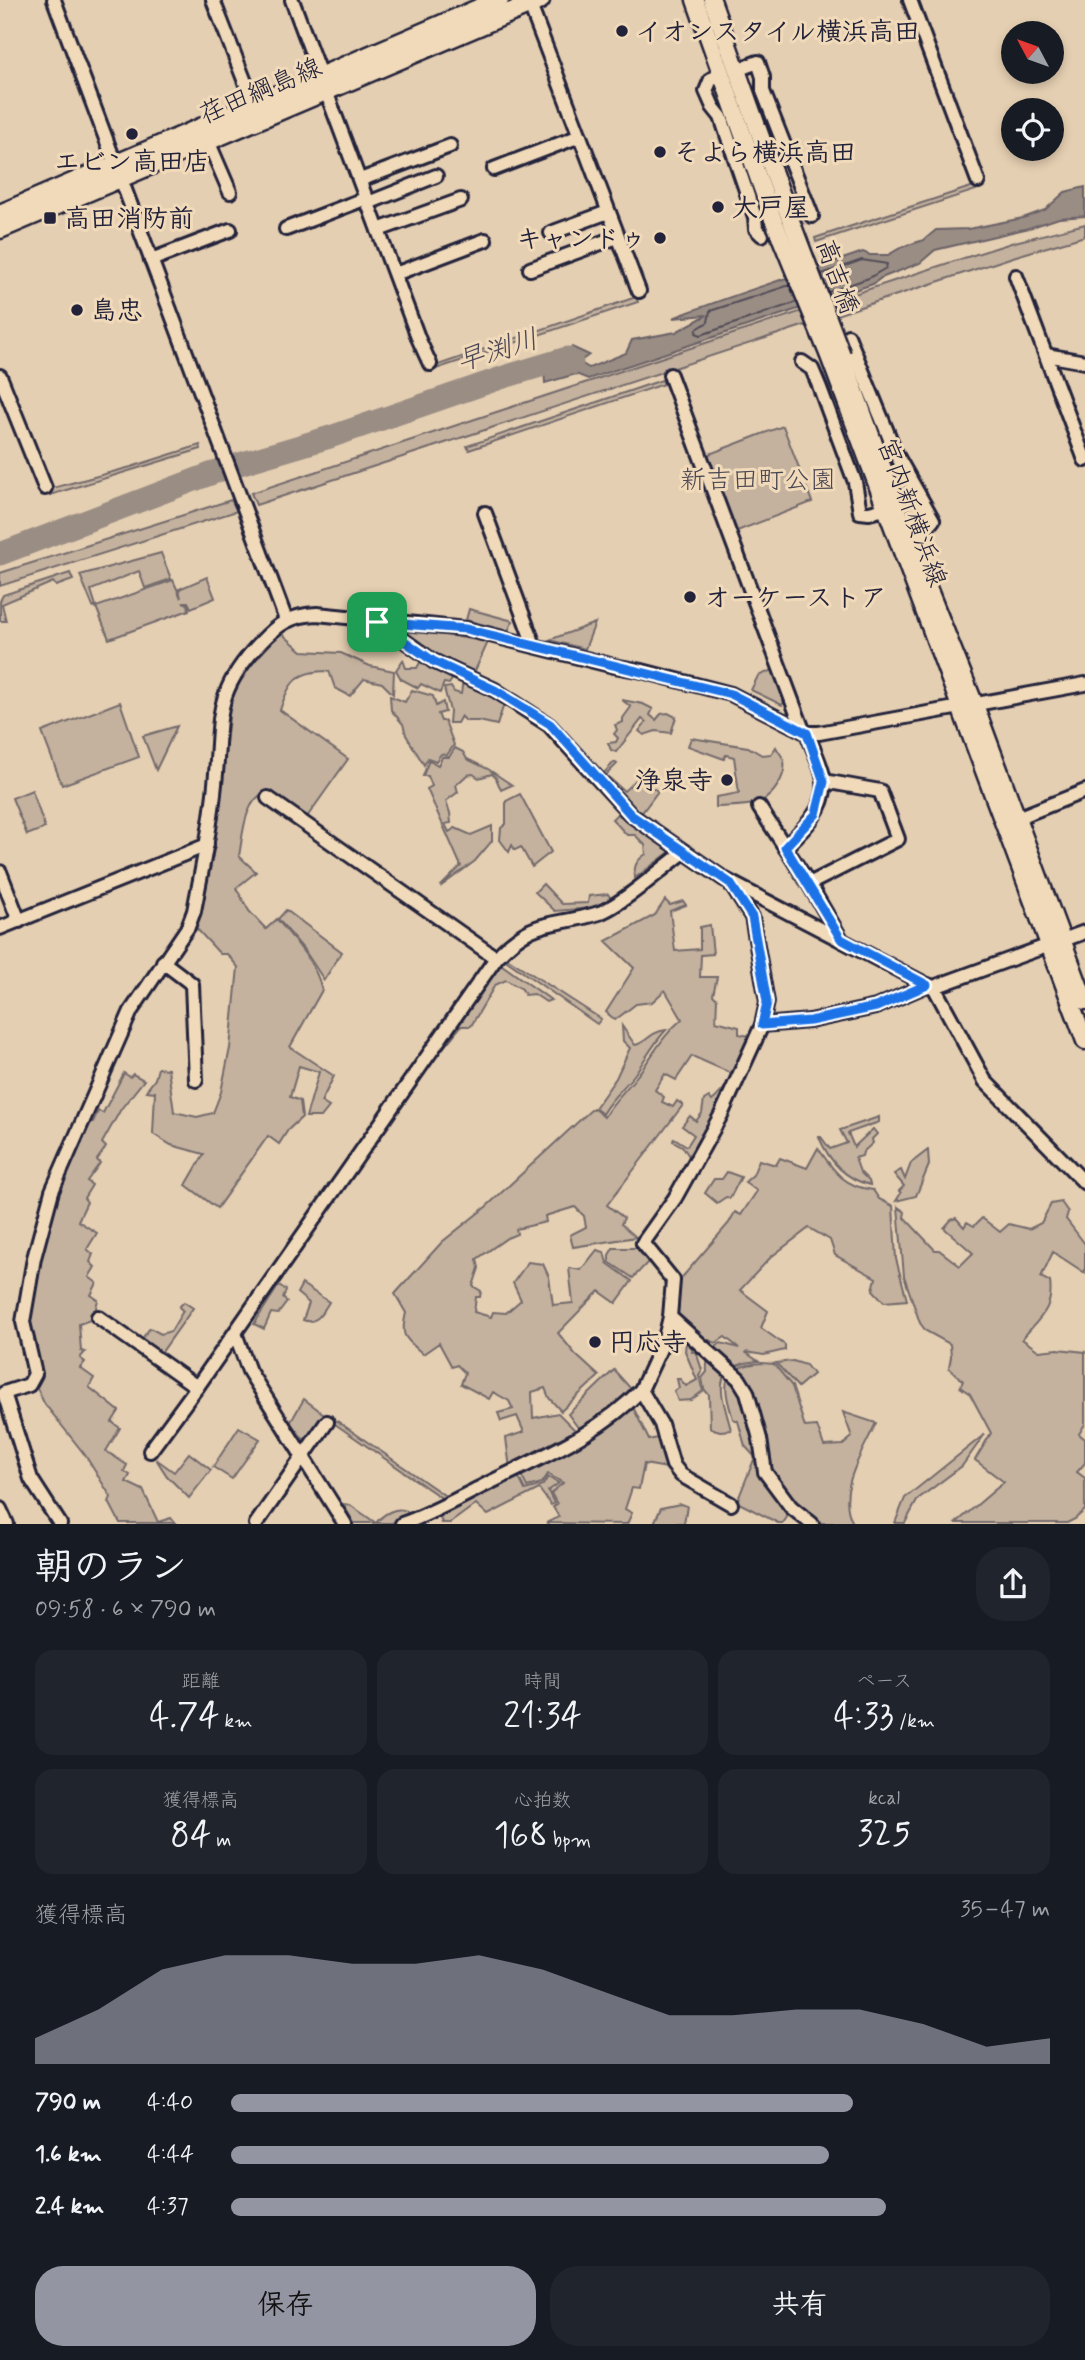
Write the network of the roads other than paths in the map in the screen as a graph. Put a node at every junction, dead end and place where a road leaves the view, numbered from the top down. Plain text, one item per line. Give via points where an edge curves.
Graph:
1 (54, 0) edge
2 (213, 0) edge
3 (292, 0) edge
4 (499, 0) edge
5 (695, 0) edge
6 (712, 0) edge
7 (910, 0) edge
8 (532, 2) edge
9 (729, 72) junction
10 (323, 84) junction
11 (254, 106) junction
12 (580, 136) junction
13 (208, 141) junction
14 (450, 146) dead end
15 (494, 169) dead end
16 (118, 171) junction
17 (436, 176) dead end
18 (360, 180) junction
19 (978, 181) dead end
20 (230, 192) dead end
21 (368, 200) junction
22 (461, 200) dead end
23 (608, 212) junction
24 (0, 214) edge
25 (812, 216) dead end
26 (0, 229) edge
27 (286, 229) dead end
28 (230, 230) dead end
29 (378, 230) junction
30 (551, 233) dead end
31 (762, 235) dead end
32 (617, 237) junction
33 (485, 240) dead end
34 (151, 260) junction
35 (530, 269) dead end
36 (395, 274) junction
37 (1016, 276) dead end
38 (639, 291) dead end
39 (848, 337) dead end
40 (1046, 355) junction
41 (835, 356) junction
42 (1085, 362) edge
43 (430, 364) dead end
44 (809, 365) dead end
45 (670, 375) dead end
46 (0, 376) edge
47 (1085, 460) edge
48 (45, 488) dead end
49 (885, 509) junction
50 (485, 513) dead end
51 (908, 538) junction
52 (286, 620) junction
53 (377, 622) junction
54 (534, 645) junction
55 (1085, 684) edge
56 (967, 706) junction
57 (805, 731) junction
58 (824, 782) junction
59 (1085, 791) edge
60 (268, 797) dead end
61 (759, 807) dead end
62 (1017, 818) junction
63 (207, 845) junction
64 (785, 847) junction
65 (684, 852) junction
66 (0, 872) edge
67 (730, 883) junction
68 (809, 884) junction
69 (19, 921) junction
70 (0, 928) edge
71 (1085, 932) edge
72 (841, 939) junction
73 (1055, 943) junction
74 (496, 958) junction
75 (163, 962) junction
76 (931, 986) junction
77 (1085, 1000) edge
78 (762, 1025) junction
79 (1085, 1041) edge
80 (196, 1080) dead end
81 (1085, 1183) edge
82 (98, 1317) dead end
83 (670, 1317) junction
84 (235, 1333) junction
85 (197, 1387) junction
86 (1, 1390) edge
87 (641, 1390) junction
88 (327, 1422) dead end
89 (150, 1451) dead end
90 (303, 1456) junction
91 (731, 1504) dead end
92 (0, 1510) edge
93 (7, 1524) edge
94 (60, 1524) edge
95 (256, 1524) edge
96 (345, 1524) edge
97 (402, 1524) edge
98 (812, 1524) edge

1 - 16 street
2 - 11 street
3 - 10 street
4 - 10 main road, 荏田綱島線
5 - 9 street
6 - 9 street
7 - 19 street
8 - 10 main road, 荏田綱島線
8 - 12 street
9 - 25 street via 758,62 764,76 763,91
9 - 31 street via 711,79 706,90 721,117 756,229
9 - 41 street, 高吉橋, bridge
10 - 11 main road, 荏田綱島線
10 - 13 main road, 荏田綱島線
10 - 18 street
11 - 16 main road, 荏田綱島線
12 - 15 street
12 - 23 street
13 - 16 main road, 荏田綱島線
13 - 20 street
14 - 18 street
16 - 24 main road, 荏田綱島線
16 - 26 main road, 荏田綱島線
16 - 34 street
17 - 21 street
18 - 21 street
21 - 27 street
21 - 29 street
22 - 29 street
23 - 30 street
23 - 32 street
28 - 34 street
29 - 36 street
32 - 35 street
32 - 38 street
33 - 36 street
34 - 52 street
36 - 43 street
37 - 40 street
39 - 51 street via 897,456 933,520 922,533
40 - 42 street
40 - 47 street
41 - 49 street, 宮内新横浜線
41 - 51 street, 宮内新横浜線
44 - 49 street via 855,482 860,512
45 - 57 street
46 - 48 street
49 - 56 street, 宮内新横浜線
50 - 54 street
51 - 56 street, 宮内新横浜線
52 - 53 street via 317,614
52 - 63 street via 241,663 226,690
53 - 54 street via 466,629
53 - 65 street via 433,661 495,690 550,724 631,815
54 - 57 street via 731,694
55 - 56 street
56 - 57 street via 819,733
56 - 62 street, 宮内新横浜線
56 - 73 street, 宮内新横浜線
57 - 58 street
58 - 64 street via 816,814
58 - 68 street via 880,791 898,839
59 - 62 street
60 - 74 street
61 - 64 street
62 - 73 street, 宮内新横浜線
63 - 69 street
63 - 75 street via 188,928
64 - 68 street
65 - 67 street
65 - 74 street via 601,912 544,923 523,933
66 - 69 street
67 - 72 street
67 - 78 street via 752,917 767,1002
68 - 72 street
69 - 70 street
71 - 73 street
72 - 76 street
73 - 76 street
73 - 77 street, 宮内新横浜線
73 - 79 street, 宮内新横浜線
74 - 84 street
75 - 80 street via 192,984
75 - 86 street via 131,1011 52,1191 23,1322 35,1374 29,1385
76 - 78 street via 876,1007 810,1021
76 - 81 street via 985,1081
78 - 83 street via 721,1115 675,1198 643,1243 673,1280
82 - 85 street
83 - 87 street
83 - 98 street via 739,1379 751,1404 765,1472
84 - 85 street
84 - 90 street via 249,1371
85 - 89 street
86 - 94 street via 31,1479
87 - 91 street via 661,1424 673,1465 681,1475
87 - 97 street via 623,1409 528,1465
88 - 90 street
90 - 95 street
90 - 96 street
92 - 93 street

